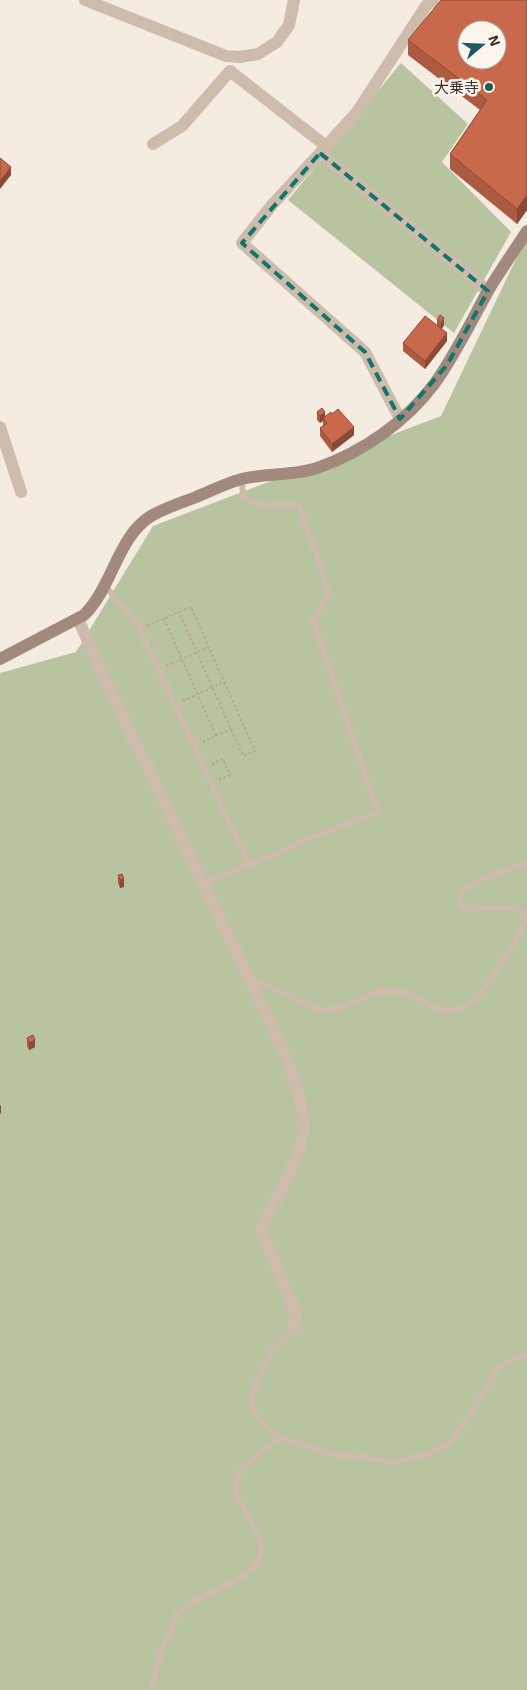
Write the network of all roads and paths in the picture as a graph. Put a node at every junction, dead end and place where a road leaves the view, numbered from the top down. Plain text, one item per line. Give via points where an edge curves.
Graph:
1 (86, 0) edge
2 (294, 0) edge
3 (433, 0) edge
4 (153, 144) dead end
5 (323, 150) junction
6 (527, 231) edge
7 (488, 291) junction
8 (400, 419) junction
9 (0, 427) edge
10 (242, 479) junction
11 (21, 492) dead end
12 (105, 586) junction
13 (179, 612) junction
14 (78, 619) junction
15 (164, 619) junction
16 (140, 629) junction
17 (209, 647) junction
18 (197, 652) junction
19 (0, 659) edge
20 (182, 659) junction
21 (159, 669) junction
22 (224, 682) junction
23 (212, 688) junction
24 (197, 694) junction
25 (175, 704) junction
26 (231, 729) junction
27 (216, 736) junction
28 (195, 746) junction
29 (216, 771) dead end
30 (212, 783) junction
31 (527, 863) edge
32 (249, 865) junction
33 (204, 883) junction
34 (250, 978) junction
35 (294, 1328) joint
36 (527, 1355) edge
37 (279, 1437) junction
38 (152, 1690) edge

1 - 2 street via 226,56 240,57 258,54 277,42 289,25
3 - 5 street via 357,112
4 - 5 street via 182,126 230,71
5 - 7 street
5 - 8 street via 242,243 364,352
6 - 7 street
7 - 8 street via 434,384
8 - 10 street via 359,449 315,469
9 - 11 street
10 - 12 street via 172,506 136,527
10 - 32 lane via 243,497 250,501 260,505 299,506 328,594 313,621 378,812
12 - 14 street via 94,605
12 - 16 lane
13 - 15 path
13 - 17 path via 191,607
13 - 18 path
14 - 19 street
14 - 33 street
15 - 16 path
15 - 20 path
16 - 21 lane
17 - 18 path
17 - 22 path
18 - 20 path
18 - 23 path
20 - 21 path
20 - 24 path
21 - 25 lane
22 - 23 path
22 - 26 path via 255,751 243,756
23 - 24 path
23 - 26 path
24 - 25 path
24 - 27 path
25 - 28 lane
26 - 27 path
27 - 28 path
28 - 30 lane
29 - 30 path via 213,763 222,759 230,775
30 - 32 lane
31 - 34 lane via 471,885 459,897 462,906 478,909 511,907 523,912 526,920 485,988 472,1002 454,1010 444,1011 412,995 393,990 334,1011 322,1011
32 - 33 lane
33 - 34 street
34 - 35 street via 283,1050 302,1109 304,1128 296,1160 261,1229 295,1312
35 - 37 lane via 274,1348 250,1401 262,1423
36 - 37 lane via 515,1358 497,1370 472,1413 449,1443 428,1454 392,1462 330,1453
37 - 38 lane via 242,1468 235,1486 237,1496 261,1540 261,1553 254,1567 239,1579 194,1600 177,1615 160,1654

